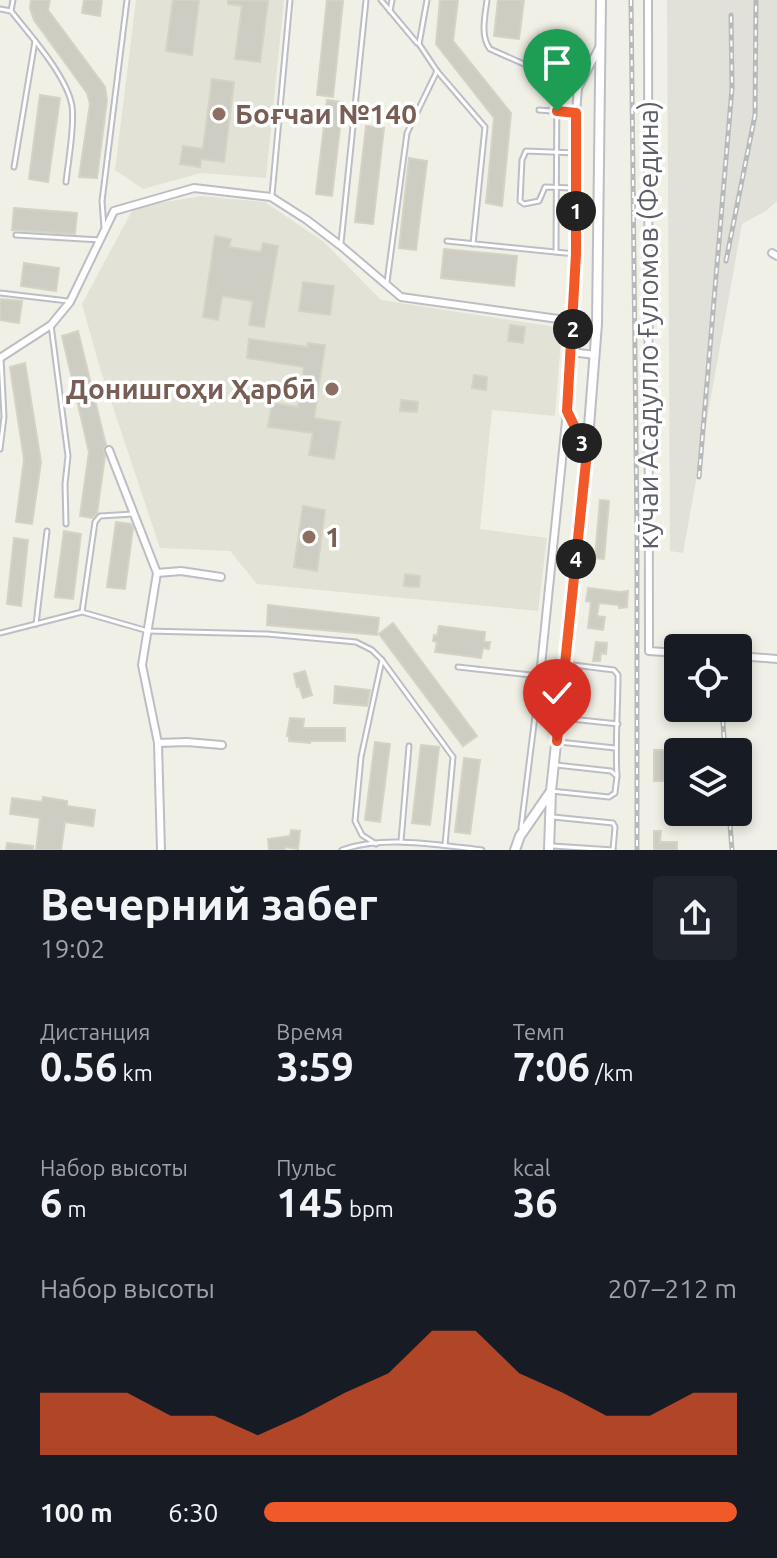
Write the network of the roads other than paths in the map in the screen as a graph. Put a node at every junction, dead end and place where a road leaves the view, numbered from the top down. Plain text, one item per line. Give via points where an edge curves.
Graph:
1 (13, 0) edge
2 (127, 0) edge
3 (290, 0) edge
4 (366, 0) edge
5 (381, 0) edge
6 (392, 0) edge
7 (427, 0) edge
8 (487, 0) edge
9 (601, 0) edge
10 (648, 0) edge
11 (0, 9) edge
12 (11, 11) junction
13 (390, 11) junction
14 (35, 41) junction
15 (602, 41) junction
16 (419, 44) junction
17 (437, 71) junction
18 (557, 77) junction
19 (578, 88) junction
20 (539, 110) dead end
21 (557, 111) junction
22 (576, 113) junction
23 (557, 153) junction
24 (576, 153) junction
25 (14, 167) dead end
26 (66, 182) dead end
27 (556, 188) junction
28 (576, 188) junction
29 (271, 197) junction
30 (104, 232) junction
31 (16, 235) dead end
32 (100, 240) junction
33 (447, 241) dead end
34 (473, 244) junction
35 (341, 246) junction
36 (556, 252) junction
37 (576, 254) junction
38 (387, 286) junction
39 (0, 293) edge
40 (70, 302) junction
41 (573, 321) junction
42 (51, 325) junction
43 (571, 352) junction
44 (595, 355) junction
45 (0, 358) edge
46 (567, 411) junction
47 (0, 449) edge
48 (109, 450) dead end
49 (587, 452) junction
50 (135, 514) junction
51 (66, 524) dead end
52 (47, 531) dead end
53 (157, 573) junction
54 (221, 577) dead end
55 (82, 612) junction
56 (36, 624) junction
57 (148, 631) junction
58 (0, 633) edge
59 (664, 652) edge
60 (752, 657) edge
61 (777, 659) edge
62 (382, 660) junction
63 (565, 663) junction
64 (458, 667) dead end
65 (540, 676) junction
66 (559, 717) junction
67 (618, 724) junction
68 (557, 741) junction
69 (158, 743) junction
70 (222, 745) dead end
71 (409, 746) dead end
72 (615, 748) junction
73 (554, 765) junction
74 (617, 776) junction
75 (551, 791) junction
76 (550, 817) junction
77 (520, 836) junction
78 (401, 843) junction
79 (376, 844) junction
80 (445, 845) junction
81 (549, 848) edge
82 (161, 850) edge
83 (342, 850) edge
84 (482, 850) edge
85 (515, 850) edge
86 (613, 850) edge

1 - 12 lane
2 - 30 lane via 102,201
3 - 29 lane
4 - 35 lane
5 - 13 lane
6 - 13 lane
7 - 16 lane
8 - 18 lane via 485,42 490,49
9 - 15 street, кӯчаи Асадулло Ғуломов (Федина)
10 - 59 street, кӯчаи Асадулло Ғуломов (Федина) via 649,651
11 - 12 lane
12 - 14 lane
13 - 16 lane
14 - 25 lane
14 - 26 lane via 61,78 73,110
15 - 19 street
15 - 44 street, кӯчаи Асадулло Ғуломов (Федина)
16 - 17 lane
17 - 34 lane via 485,127
17 - 38 lane via 407,133
18 - 19 lane
18 - 21 lane
19 - 22 street
20 - 21 lane
21 - 22 lane
21 - 23 lane
22 - 24 street
23 - 24 lane
23 - 27 lane
23 - 27 lane via 526,151 520,201 539,201 545,187
24 - 28 street
27 - 28 lane
27 - 36 lane
28 - 37 street
29 - 30 street via 194,188 114,211
29 - 35 street
30 - 32 street
31 - 32 lane
32 - 40 street
33 - 34 lane
34 - 36 lane
35 - 38 street
36 - 37 lane
37 - 41 street
38 - 41 street via 401,297
39 - 40 lane
40 - 42 street
41 - 43 street
42 - 45 street
42 - 51 lane via 68,456
43 - 44 street
43 - 46 street
44 - 49 street, кӯчаи Асадулло Ғуломов (Федина)
45 - 47 lane
46 - 49 street
46 - 65 street
48 - 50 street
49 - 63 street, кӯчаи Асадулло Ғуломов (Федина)
50 - 53 street
50 - 55 lane via 100,516 95,522
52 - 56 lane
53 - 54 street
53 - 57 street
55 - 56 lane
55 - 57 lane
56 - 58 lane
57 - 62 lane via 356,642
57 - 69 street via 142,665
60 - 61 street
62 - 79 lane via 361,757 355,821 362,835
62 - 80 lane via 453,757
63 - 66 street, кӯчаи Асадулло Ғуломов (Федина)
63 - 67 lane via 614,670
64 - 65 lane
65 - 77 lane
66 - 67 lane
66 - 68 street, кӯчаи Асадулло Ғуломов (Федина)
67 - 72 lane
68 - 72 lane
68 - 73 street, кӯчаи Асадулло Ғуломов (Федина)
69 - 70 street
69 - 82 street
71 - 78 lane
72 - 74 lane
73 - 74 lane
73 - 75 street, кӯчаи Асадулло Ғуломов (Федина)
74 - 75 lane via 615,793 609,797
75 - 76 street, кӯчаи Асадулло Ғуломов (Федина)
75 - 77 street, кӯчаи Асадулло Ғуломов (Федина)
76 - 81 street, кӯчаи Асадулло Ғуломов (Федина)
76 - 86 lane via 613,823
77 - 85 street, кӯчаи Асадулло Ғуломов (Федина)
78 - 79 lane
78 - 80 lane
79 - 83 lane
80 - 84 lane
81 - 86 lane

